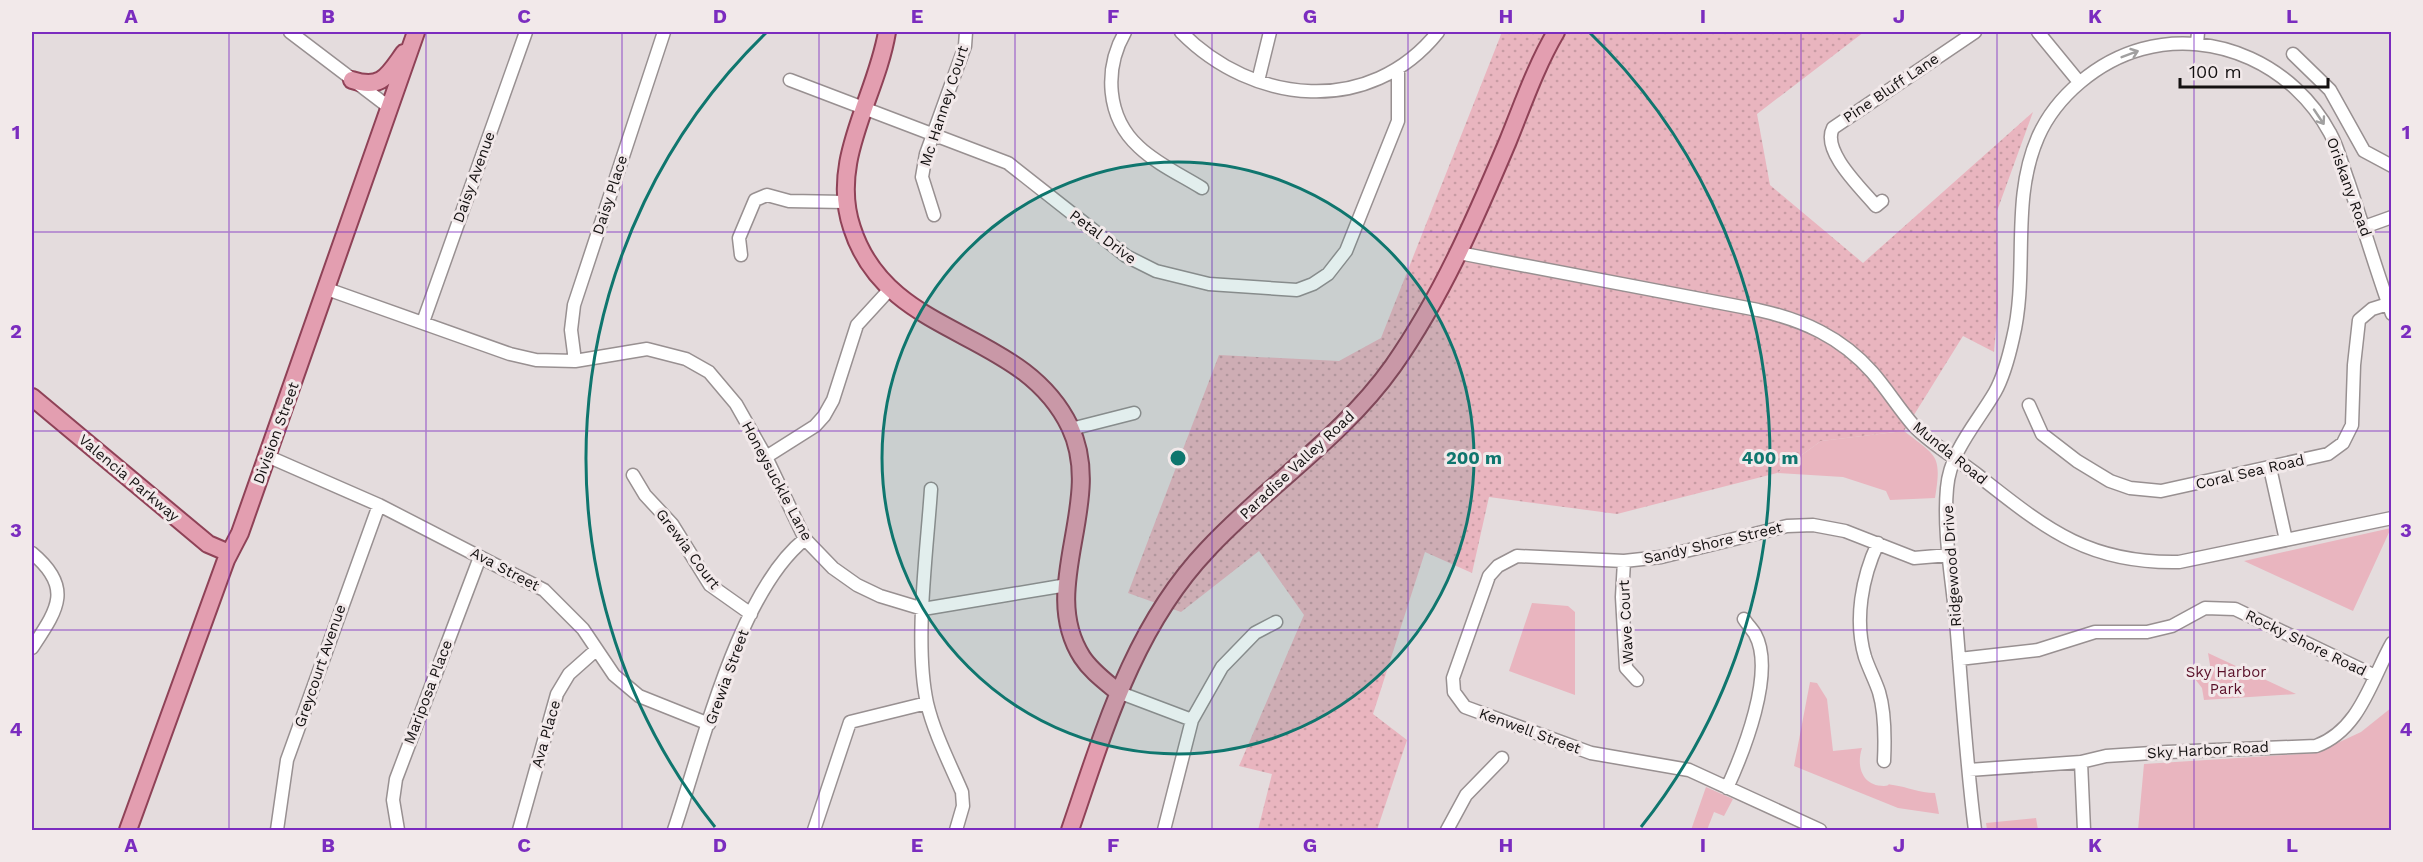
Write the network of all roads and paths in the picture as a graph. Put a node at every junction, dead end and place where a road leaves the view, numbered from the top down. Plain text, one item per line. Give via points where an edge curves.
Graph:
1 (290, 32) edge
2 (526, 32) edge
3 (664, 32) edge
4 (887, 32) edge
5 (966, 32) edge
6 (1125, 32) edge
7 (1181, 32) edge
8 (1270, 32) edge
9 (1438, 32) edge
10 (1556, 32) edge
11 (1975, 32) edge
12 (2041, 32) edge
13 (414, 37) edge
14 (2197, 38) edge
15 (2293, 54) dead end
16 (1398, 70) junction
17 (352, 80) junction
18 (790, 80) dead end
19 (1258, 81) junction
20 (2079, 82) junction
21 (390, 108) junction
22 (864, 109) junction
23 (932, 136) junction
24 (2391, 166) edge
25 (1202, 188) dead end
26 (1882, 201) dead end
27 (845, 202) junction
28 (934, 215) dead end
29 (2391, 217) edge
30 (2364, 227) junction
31 (1459, 253) junction
32 (741, 255) dead end
33 (327, 289) junction
34 (890, 289) junction
35 (2390, 309) edge
36 (423, 322) junction
37 (575, 361) junction
38 (32, 397) edge
39 (2030, 405) dead end
40 (1134, 413) dead end
41 (1071, 429) junction
42 (267, 456) junction
43 (766, 457) junction
44 (1955, 458) junction
45 (2270, 468) junction
46 (633, 475) dead end
47 (931, 489) dead end
48 (379, 505) junction
49 (2391, 518) edge
50 (805, 539) junction
51 (2286, 540) junction
52 (1878, 543) junction
53 (32, 553) edge
54 (229, 553) junction
55 (1949, 555) junction
56 (480, 557) junction
57 (1579, 560) joint
58 (1624, 561) junction
59 (1067, 585) junction
60 (923, 609) junction
61 (751, 614) junction
62 (1743, 619) dead end
63 (1276, 622) dead end
64 (2391, 643) edge
65 (32, 648) edge
66 (596, 650) junction
67 (1959, 659) junction
68 (2375, 676) junction
69 (1636, 680) dead end
70 (1118, 692) junction
71 (927, 703) junction
72 (1192, 720) junction
73 (709, 724) junction
74 (1502, 758) dead end
75 (1884, 761) dead end
76 (2081, 762) junction
77 (1969, 770) junction
78 (1727, 788) junction
79 (128, 831) edge
80 (277, 831) edge
81 (398, 831) edge
82 (519, 831) edge
83 (674, 831) edge
84 (814, 831) edge
85 (956, 831) edge
86 (1070, 831) edge
87 (1164, 831) edge
88 (1447, 831) edge
89 (1820, 831) edge
90 (1975, 831) edge
91 (2084, 831) edge

1 - 17 street
2 - 36 street, Daisy Avenue
3 - 37 street, Daisy Place via 574,305 571,330
4 - 22 main road via 882,62
5 - 23 street, Mc Hanney Court via 965,46
6 - 25 street via 1115,52 1111,75 1112,99 1120,121 1141,149
7 - 19 street via 1215,60
8 - 19 street
9 - 16 street
10 - 31 main road, Paradise Valley Road
11 - 26 street, Pine Bluff Lane via 1833,128 1833,152 1876,206
12 - 20 street
13 - 17 main road via 379,83 368,86
13 - 21 main road, Division Street
20 -> 14 street, Oriskany Road via 2137,51
14 -> 30 street, Oriskany Road via 2255,60 2305,97 2331,134
15 - 24 street via 2330,90 2364,151
16 - 19 street via 1356,87 1328,91 1299,90
16 - 23 street, Petal Drive via 1398,121 1346,251 1328,274 1297,290 1209,284 1156,271 1126,256 1008,163
17 - 21 street
18 - 22 street, Petal Drive
20 - 44 street, Ridgewood Drive via 2059,103 2031,153 2022,195 2018,318 2013,340 1996,390
21 - 33 main road, Division Street
22 - 23 street, Petal Drive
22 - 27 main road via 848,156
23 - 28 street, Mc Hanney Court via 922,177
27 - 32 street via 789,201 767,195 755,200 739,238
27 - 34 main road via 861,252
29 - 30 street
30 - 35 street, Oriskany Road
31 - 44 street, Munda Road via 1805,322 1838,341 1863,364 1915,427
31 - 70 main road, Paradise Valley Road via 1392,368 1359,407 1309,457 1252,505 1186,573 1160,610
33 - 36 street, Honeysuckle Lane
33 - 42 main road, Division Street
34 - 41 main road via 905,304 1022,369 1043,386
34 - 43 street via 857,325 833,400 824,416
35 - 45 street, Coral Sea Road via 2372,309 2359,320 2352,425 2343,443 2328,454
36 - 37 street, Honeysuckle Lane via 510,354 536,360
37 - 43 street, Honeysuckle Lane via 647,349 686,359 710,372 736,404
38 - 54 main road, Valencia Parkway via 208,544
39 - 45 street, Coral Sea Road via 2042,434 2076,461 2130,488 2161,491
40 - 41 street
41 - 59 main road via 1082,487
42 - 48 street, Ava Street
42 - 54 main road, Division Street
43 - 50 street, Honeysuckle Lane
44 - 51 street, Munda Road via 2059,535 2111,556 2178,562
44 - 55 street, Ridgewood Drive via 1947,487
45 - 51 street
46 - 61 street, Grewia Court via 645,495 672,524 710,585
47 - 60 street
48 - 56 street, Ava Street
48 - 80 street, Greycourt Avenue via 287,760
49 - 51 street, Munda Road
50 - 60 street, Honeysuckle Lane via 856,585
50 - 61 street, Grewia Street via 771,573
52 - 55 street, Sandy Shore Street via 1914,558
52 - 58 street, Sandy Shore Street via 1813,525 1787,526 1661,557
52 - 75 street via 1866,574 1860,620 1864,655 1880,694
53 - 65 street via 54,576 58,592 52,618
54 - 79 main road, Division Street
55 - 67 street, Ridgewood Drive
56 - 66 street, Ava Street via 544,590 566,609
56 - 81 street, Mariposa Place via 396,779 393,800
57 - 58 street, Sandy Shore Street
57 - 78 street, Kenwell Street via 1517,556 1489,576 1454,671 1452,685 1457,698 1469,710 1591,753 1689,770
58 - 69 street, Wave Court via 1626,668
59 - 60 street, Honeysuckle Lane
59 - 70 main road via 1068,622 1081,657
60 - 71 street
61 - 73 street, Grewia Street
62 - 78 street via 1756,635 1759,688 1744,750
63 - 72 street via 1255,633 1222,668
64 - 68 street, Sky Harbor Road
66 - 73 street, Ava Street via 614,675 639,696
66 - 82 street, Ava Place via 569,674 557,694
67 - 68 street, Rocky Shore Road via 2038,650 2095,632 2147,633 2172,626 2205,608 2235,609
67 - 77 street, Ridgewood Drive
68 - 76 street, Sky Harbor Road via 2349,726 2316,746 2106,756
70 - 72 street
70 - 86 main road, Paradise Valley Road
71 - 84 street via 850,722
71 - 85 street via 962,792 963,806
72 - 87 street
73 - 83 street, Grewia Street
74 - 88 street via 1466,795
76 - 77 street, Sky Harbor Road
76 - 91 street
77 - 90 street, Ridgewood Drive
78 - 89 street, Kenwell Street

